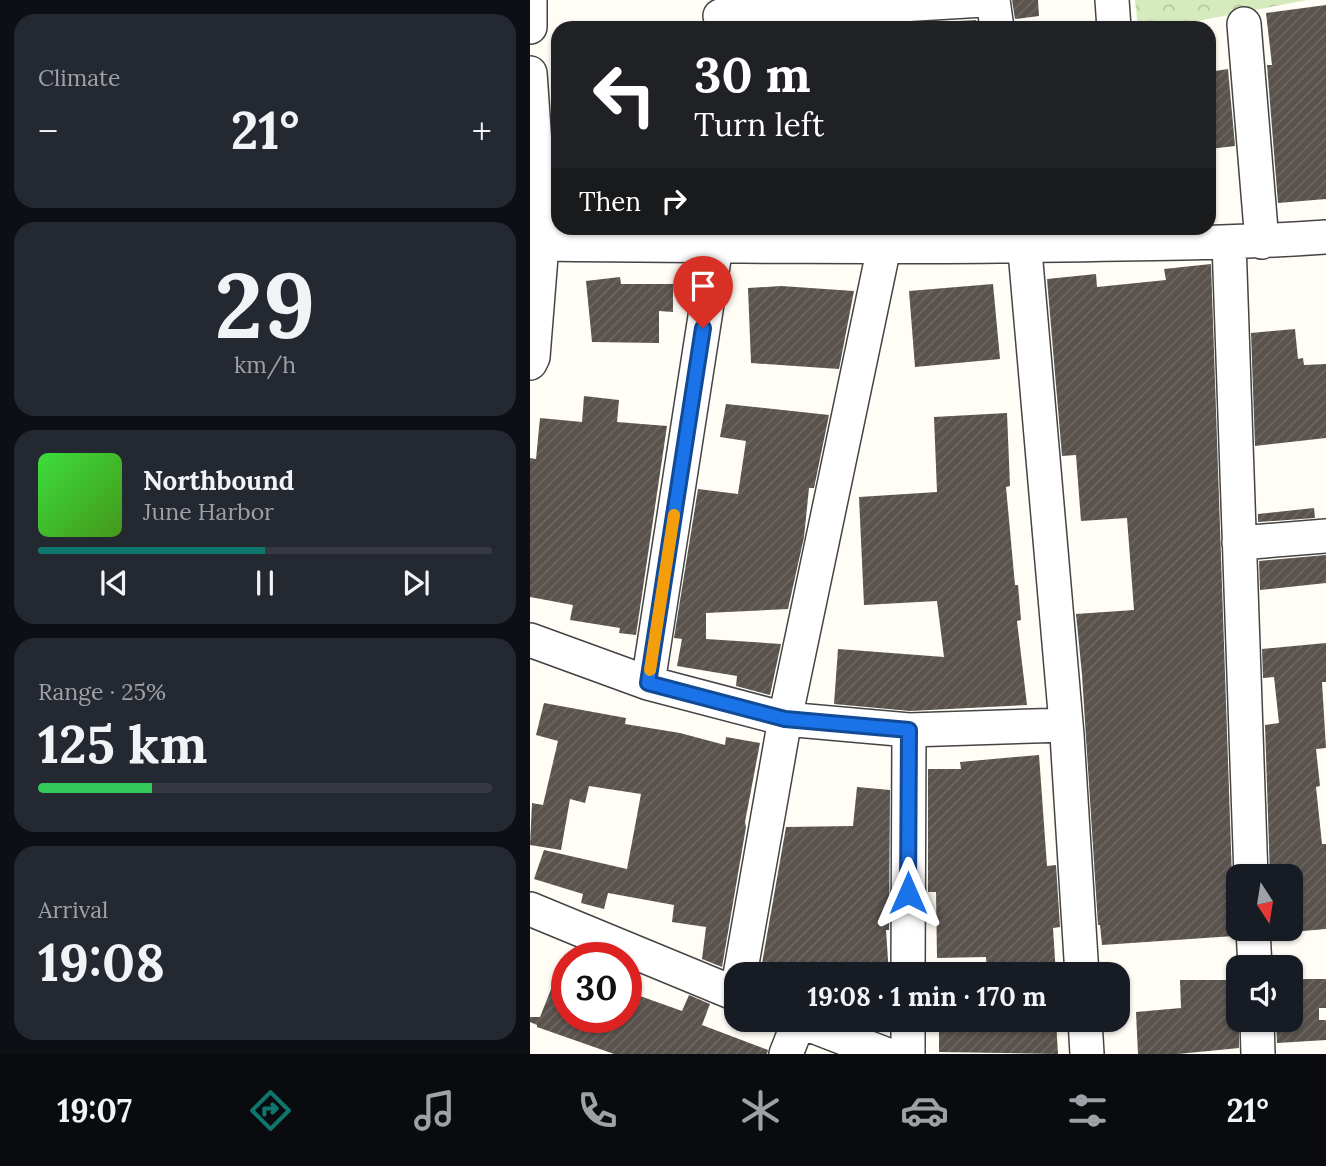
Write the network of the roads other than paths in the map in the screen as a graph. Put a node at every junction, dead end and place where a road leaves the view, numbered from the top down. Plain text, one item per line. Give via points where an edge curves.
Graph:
1 (530, 0) edge
2 (983, 0) edge
3 (993, 0) edge
4 (1112, 0) edge
5 (720, 16) dead end
6 (996, 21) edge
7 (1114, 21) edge
8 (1244, 24) dead end
9 (530, 27) edge
10 (530, 74) edge
11 (1129, 236) edge
12 (1024, 237) edge
13 (1326, 237) edge
14 (1229, 242) junction
15 (1262, 242) junction
16 (542, 244) junction
17 (716, 246) junction
18 (884, 247) junction
19 (530, 363) edge
20 (1326, 536) edge
21 (1239, 543) junction
22 (530, 640) edge
23 (648, 683) junction
24 (785, 719) junction
25 (1066, 725) junction
26 (909, 730) junction
27 (1251, 864) edge
28 (534, 920) edge
29 (742, 962) edge
30 (908, 962) edge
31 (1081, 962) edge
32 (724, 990) edge
33 (794, 1032) edge
34 (827, 1032) edge
35 (908, 1032) edge
36 (1085, 1032) edge
37 (1257, 1032) edge
38 (786, 1054) edge
39 (885, 1054) edge
40 (908, 1054) edge
41 (1086, 1054) edge
42 (1258, 1054) edge

1 - 9 street
2 - 5 street
3 - 6 street
4 - 7 street
8 - 15 street
10 - 16 street
11 - 12 street
11 - 14 street
12 - 18 street
12 - 25 street
13 - 15 street
14 - 15 street
14 - 21 street
16 - 17 street
16 - 19 street
17 - 18 street
17 - 23 street
18 - 24 street
20 - 21 street
21 - 27 street
22 - 23 street
23 - 24 street
24 - 26 street
24 - 29 street
25 - 26 street
25 - 31 street
26 - 30 street
28 - 32 street
33 - 38 street
34 - 39 street
35 - 40 street
36 - 41 street
37 - 42 street

